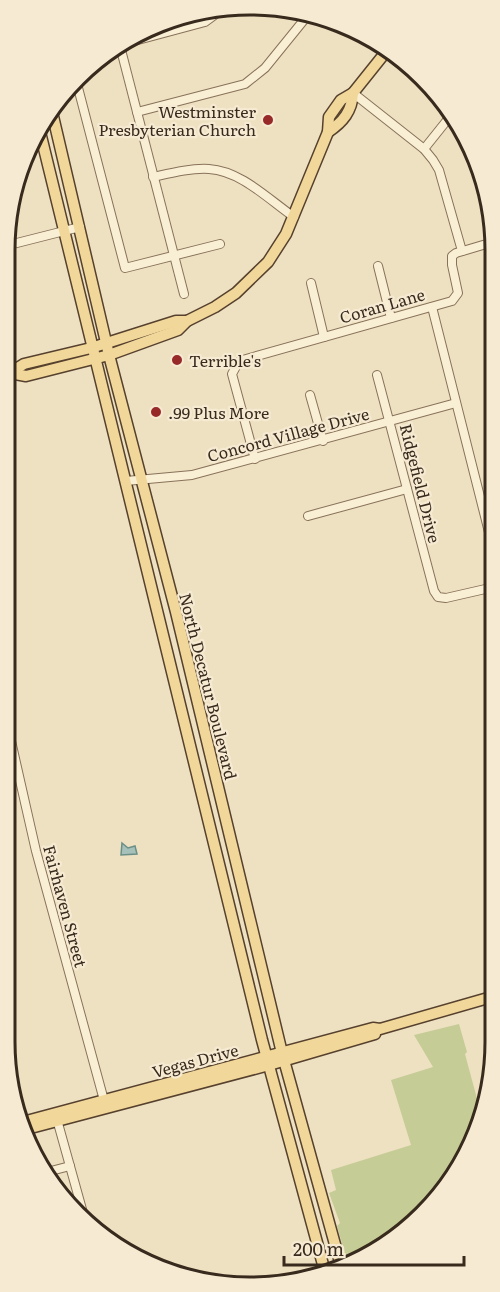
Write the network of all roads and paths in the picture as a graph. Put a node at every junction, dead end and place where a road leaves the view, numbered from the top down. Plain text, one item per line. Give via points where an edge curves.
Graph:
1 (209, 19) edge
2 (303, 21) edge
3 (150, 37) edge
4 (124, 52) edge
5 (382, 56) edge
6 (78, 90) edge
7 (353, 93) junction
8 (137, 112) junction
9 (53, 121) edge
10 (446, 121) edge
11 (42, 140) edge
12 (424, 149) junction
13 (153, 177) junction
14 (294, 217) junction
15 (80, 227) junction
16 (64, 231) junction
17 (15, 243) edge
18 (220, 244) dead end
19 (485, 244) edge
20 (462, 251) junction
21 (175, 256) junction
22 (378, 266) dead end
23 (311, 283) dead end
24 (184, 294) dead end
25 (432, 307) junction
26 (391, 318) junction
27 (324, 337) junction
28 (107, 349) junction
29 (93, 353) junction
30 (15, 375) edge
31 (377, 375) dead end
32 (310, 395) dead end
33 (456, 403) junction
34 (390, 422) junction
35 (323, 441) junction
36 (255, 459) junction
37 (142, 480) junction
38 (126, 482) junction
39 (407, 489) junction
40 (308, 516) dead end
41 (485, 517) edge
42 (485, 589) edge
43 (176, 612) junction
44 (158, 616) junction
45 (209, 750) junction
46 (193, 754) junction
47 (15, 758) edge
48 (250, 914) junction
49 (232, 918) junction
50 (485, 999) edge
51 (283, 1057) junction
52 (268, 1061) junction
53 (105, 1104) junction
54 (56, 1117) junction
55 (28, 1121) edge
56 (31, 1127) edge
57 (70, 1166) junction
58 (53, 1170) edge
59 (81, 1205) edge
60 (339, 1260) edge
61 (324, 1266) edge

1 - 3 street
2 - 8 street via 265,68 245,84
4 - 8 street
5 - 7 main road
6 - 21 street via 125,268
7 - 12 street
7 - 14 main road via 352,106 328,132
8 - 13 street
9 - 15 main road, North Decatur Boulevard
10 - 12 street
11 - 16 main road, North Decatur Boulevard
12 - 20 street via 439,170
13 - 14 street via 195,169 221,170 243,180
13 - 21 street
14 - 28 main road via 276,251 236,293 178,330
15 - 16 street
15 - 28 main road, North Decatur Boulevard
16 - 17 street
16 - 29 main road, North Decatur Boulevard
18 - 21 street
19 - 20 street
20 - 25 street, Coran Lane via 452,256 456,298
21 - 24 street
22 - 26 street
23 - 27 street
25 - 26 street, Coran Lane
25 - 33 street
26 - 27 street, Coran Lane
27 - 36 street, Coran Lane via 239,362 234,367 232,374
28 - 29 main road
28 - 37 main road, North Decatur Boulevard
29 - 30 main road via 26,376
29 - 38 main road, North Decatur Boulevard
31 - 34 street, Ridgefield Drive
32 - 35 street
33 - 34 street, Concord Village Drive
33 - 41 street
34 - 35 street, Concord Village Drive
34 - 39 street, Ridgefield Drive
35 - 36 street, Concord Village Drive
36 - 37 street, Concord Village Drive via 192,476
37 - 38 street, Concord Village Drive
37 - 43 main road, North Decatur Boulevard
38 - 44 main road, North Decatur Boulevard
39 - 40 street
39 - 42 street, Ridgefield Drive via 438,597
43 - 44 main road
43 - 45 main road, North Decatur Boulevard
44 - 46 main road, North Decatur Boulevard
45 - 46 main road
45 - 48 main road, North Decatur Boulevard
46 - 49 main road, North Decatur Boulevard
47 - 53 street, Fairhaven Street via 36,851
48 - 49 main road
48 - 51 main road, North Decatur Boulevard
49 - 52 main road, North Decatur Boulevard
50 - 51 main road, Vegas Drive
51 - 52 main road, Vegas Drive
51 - 60 main road, North Decatur Boulevard
52 - 53 main road, Vegas Drive
52 - 61 main road, North Decatur Boulevard
53 - 54 main road, Vegas Drive
54 - 55 main road, Vegas Drive
54 - 56 main road, Vegas Drive
54 - 57 street
57 - 58 street
57 - 59 street

